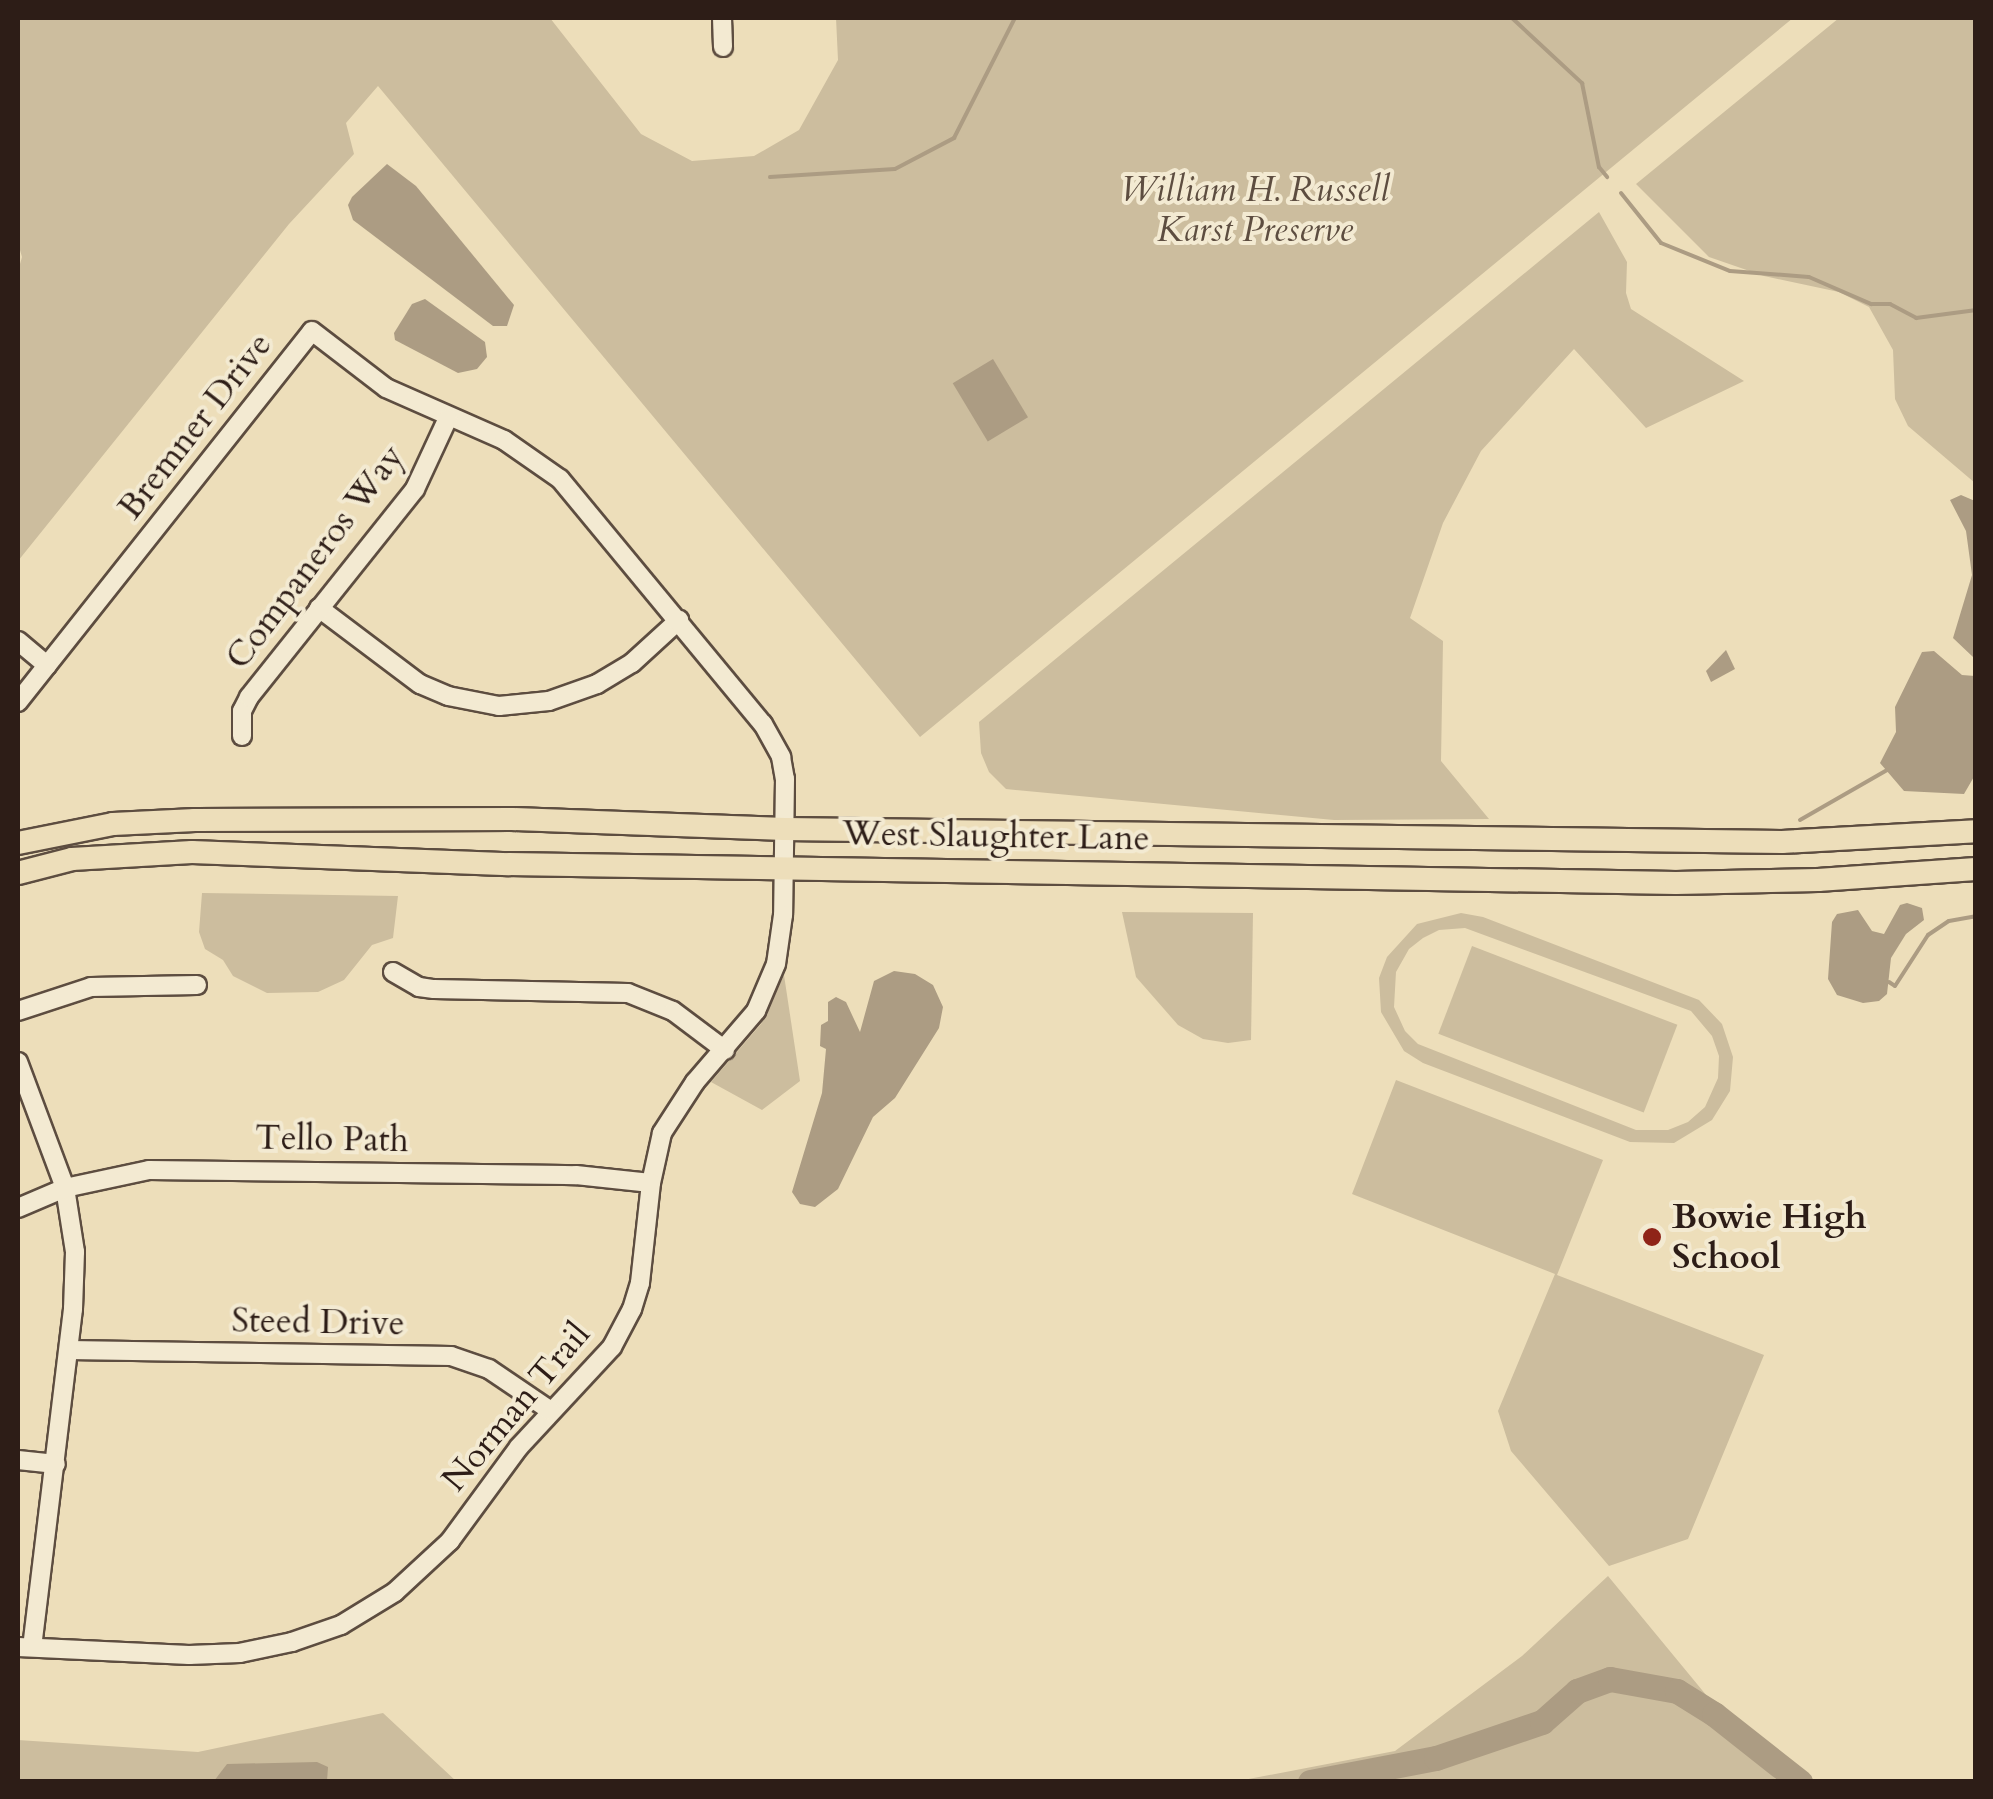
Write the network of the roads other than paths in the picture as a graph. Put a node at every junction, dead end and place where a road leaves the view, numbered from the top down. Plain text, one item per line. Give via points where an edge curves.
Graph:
1 (722, 18) edge
2 (723, 47) dead end
3 (448, 418) junction
4 (319, 608) junction
5 (679, 620) junction
6 (18, 641) edge
7 (47, 665) junction
8 (18, 702) edge
9 (242, 736) dead end
10 (264, 820) junction
11 (785, 829) junction
12 (1976, 831) edge
13 (1782, 842) junction
14 (18, 843) edge
15 (262, 853) junction
16 (784, 867) junction
17 (1976, 869) edge
18 (18, 874) edge
19 (1783, 880) junction
20 (393, 972) dead end
21 (197, 986) dead end
22 (18, 1010) edge
23 (725, 1050) junction
24 (18, 1062) edge
25 (651, 1183) junction
26 (66, 1188) junction
27 (18, 1208) edge
28 (69, 1350) junction
29 (551, 1411) junction
30 (18, 1460) edge
31 (56, 1464) junction
32 (25, 1647) edge

1 - 2 street
3 - 4 street, Companeros Way via 416,489
3 - 5 street, Bremner Drive via 546,466
3 - 7 street, Bremner Drive via 386,388 312,331
4 - 5 street via 420,684 499,706 549,701 597,684
4 - 9 street, Companeros Way via 250,697 242,711
5 - 11 street, Bremner Drive via 773,740 785,779
6 - 7 street
7 - 8 street, Bremner Drive
10 - 11 main road, West Slaughter Lane via 512,819
10 - 14 main road, West Slaughter Lane via 114,824
10 - 15 main road
11 - 13 main road, West Slaughter Lane
11 - 16 street, Norman Trail
12 - 13 main road, West Slaughter Lane
13 - 19 main road
15 - 16 main road, West Slaughter Lane
15 - 18 main road, West Slaughter Lane via 108,855
16 - 19 main road, West Slaughter Lane
16 - 23 street, Norman Trail via 776,964 756,1011
17 - 19 main road, West Slaughter Lane
20 - 23 street via 434,989 628,993 674,1011
21 - 22 street via 92,986
23 - 25 street, Norman Trail via 676,1107
24 - 26 street
25 - 26 street, Tello Path via 576,1174 180,1169
25 - 29 street, Norman Trail via 632,1308 612,1347
26 - 27 street, Tello Path
26 - 28 street via 74,1252
28 - 29 street, Steed Drive via 451,1356 489,1369
28 - 31 street
29 - 32 street, Norman Trail via 432,1560 396,1592 341,1625 240,1653
30 - 31 street
31 - 32 street

